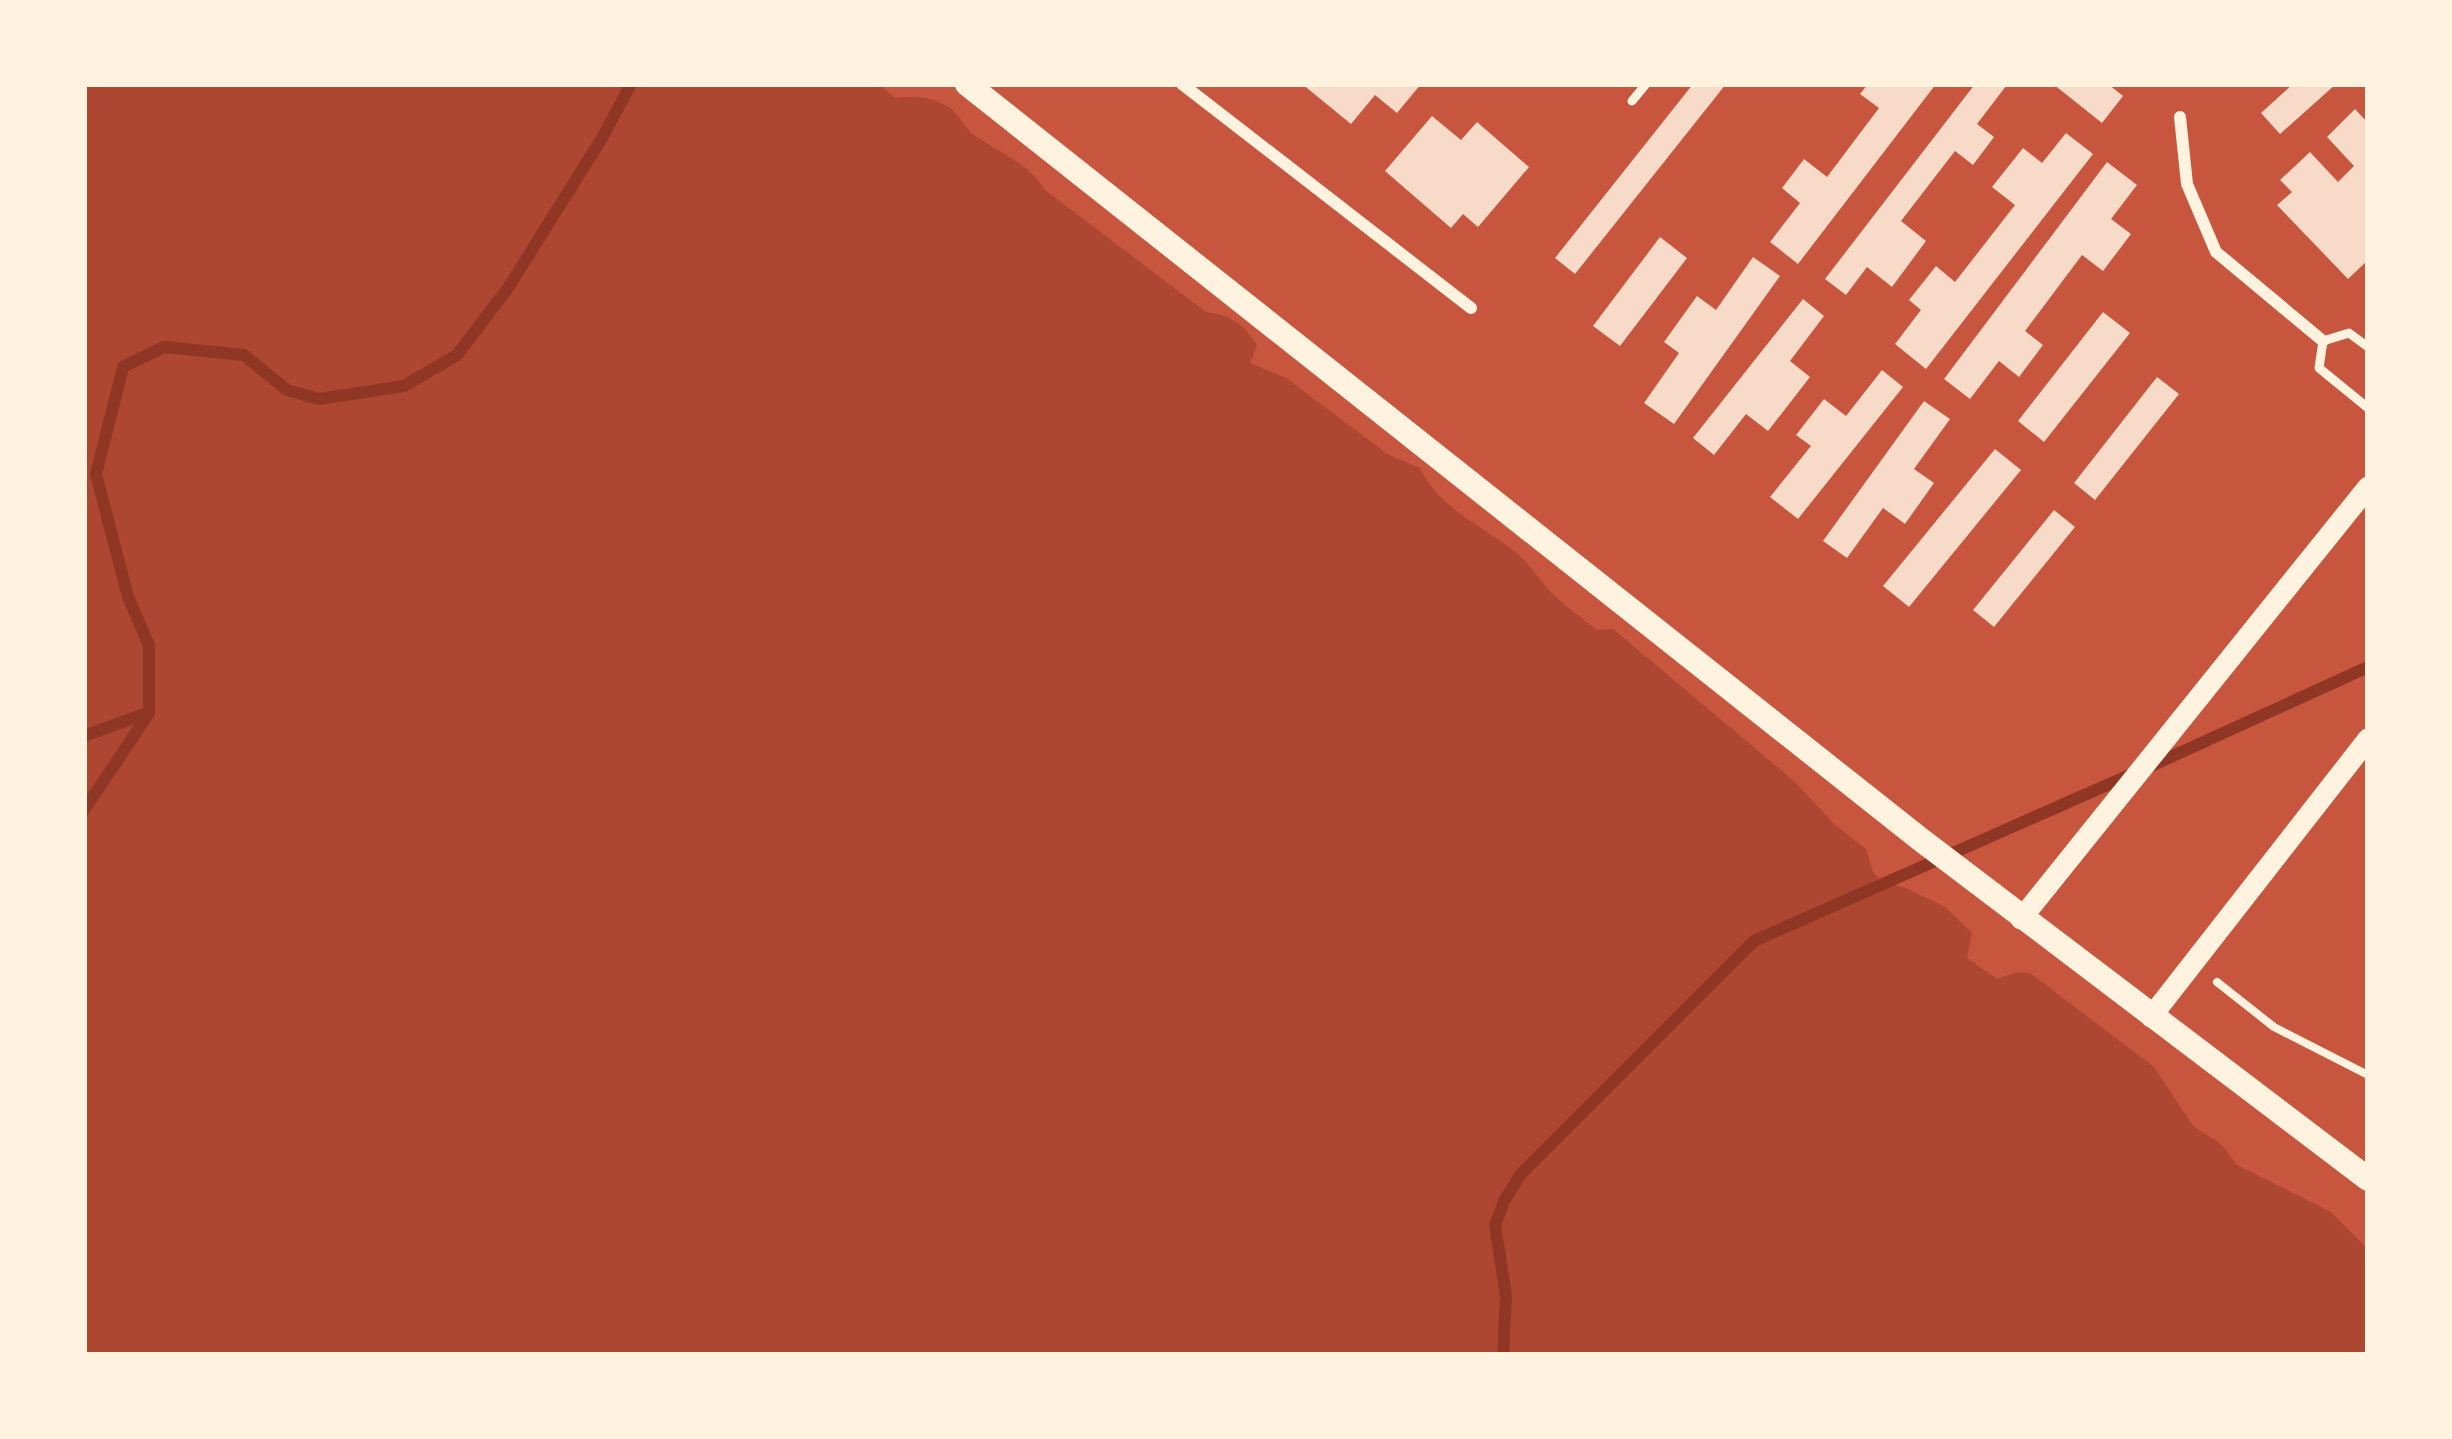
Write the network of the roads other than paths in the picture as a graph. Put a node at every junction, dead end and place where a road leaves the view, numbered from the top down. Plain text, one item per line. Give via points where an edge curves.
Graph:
1 (967, 84) edge
2 (1182, 84) edge
3 (1646, 84) edge
4 (1632, 101) dead end
5 (2180, 117) dead end
6 (1471, 308) dead end
7 (2323, 341) junction
8 (2368, 347) edge
9 (2368, 408) edge
10 (2368, 487) edge
11 (2368, 739) edge
12 (2021, 919) junction
13 (2151, 1017) junction
14 (2368, 1179) edge

1 - 12 main road
2 - 6 street
3 - 4 lane
5 - 7 street via 2187,184 2216,252
7 - 8 lane via 2349,333
7 - 9 lane via 2319,368
10 - 12 street
11 - 13 street
12 - 13 main road
13 - 14 main road

